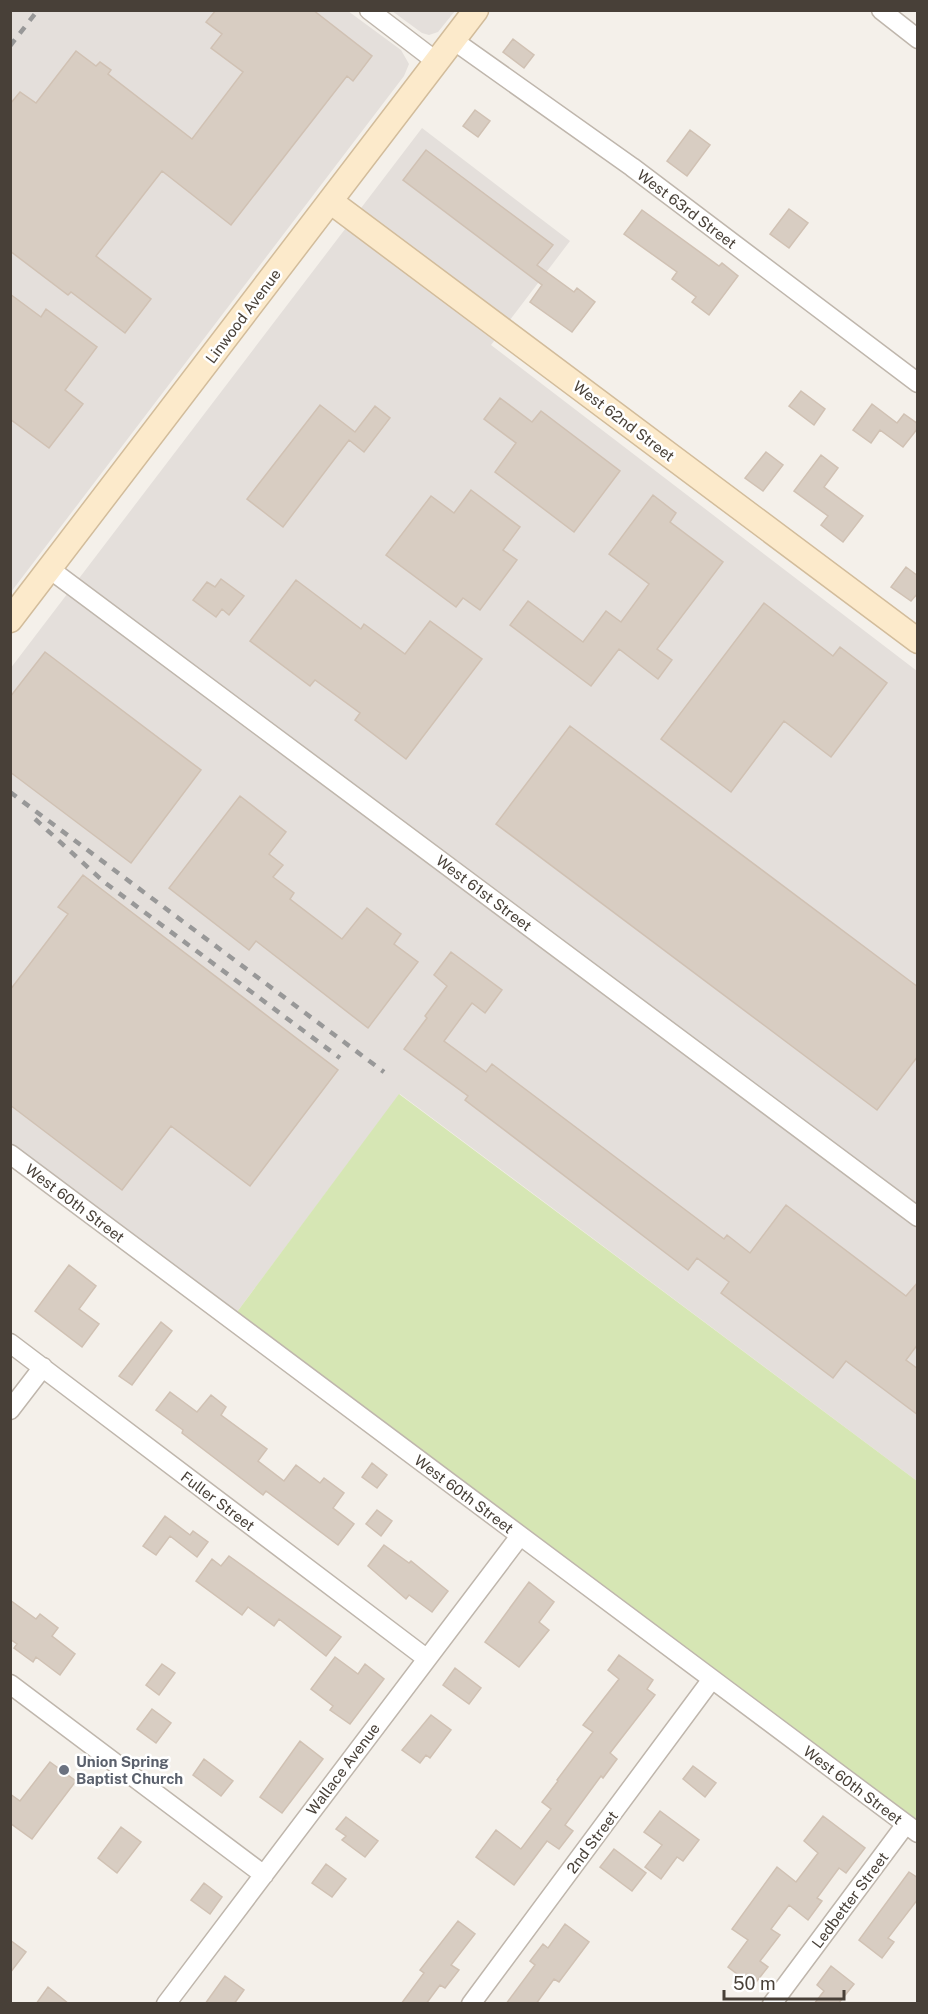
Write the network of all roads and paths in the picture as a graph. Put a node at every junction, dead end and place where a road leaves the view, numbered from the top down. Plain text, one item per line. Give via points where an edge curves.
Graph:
1 (369, 10) edge
2 (476, 10) edge
3 (881, 10) edge
4 (918, 39) edge
5 (453, 40) junction
6 (437, 62) junction
7 (330, 201) junction
8 (918, 383) edge
9 (51, 570) junction
10 (14, 609) edge
11 (918, 640) edge
12 (10, 1155) edge
13 (918, 1217) edge
14 (10, 1343) edge
15 (43, 1367) junction
16 (10, 1410) edge
17 (520, 1536) junction
18 (426, 1658) junction
19 (712, 1679) junction
20 (10, 1684) edge
21 (912, 1828) edge
22 (264, 1875) junction
23 (166, 2004) edge
24 (471, 2004) edge
25 (772, 2004) edge

1 - 6 street
2 - 5 main road, Linwood Avenue
3 - 4 street
5 - 6 main road, Linwood Avenue
5 - 8 street, West 63rd Street via 632,167
6 - 7 main road, Linwood Avenue
7 - 9 main road, Linwood Avenue
7 - 11 main road, West 62nd Street
9 - 10 main road, Linwood Avenue
9 - 13 street, West 61st Street
12 - 17 street, West 60th Street
14 - 15 street, Fuller Street
15 - 16 street
15 - 18 street, Fuller Street
17 - 18 street, Wallace Avenue
17 - 19 street, West 60th Street
18 - 22 street, Wallace Avenue
19 - 21 street, West 60th Street
19 - 24 street, 2nd Street
20 - 22 street
21 - 25 street, Ledbetter Street
22 - 23 street, Wallace Avenue

